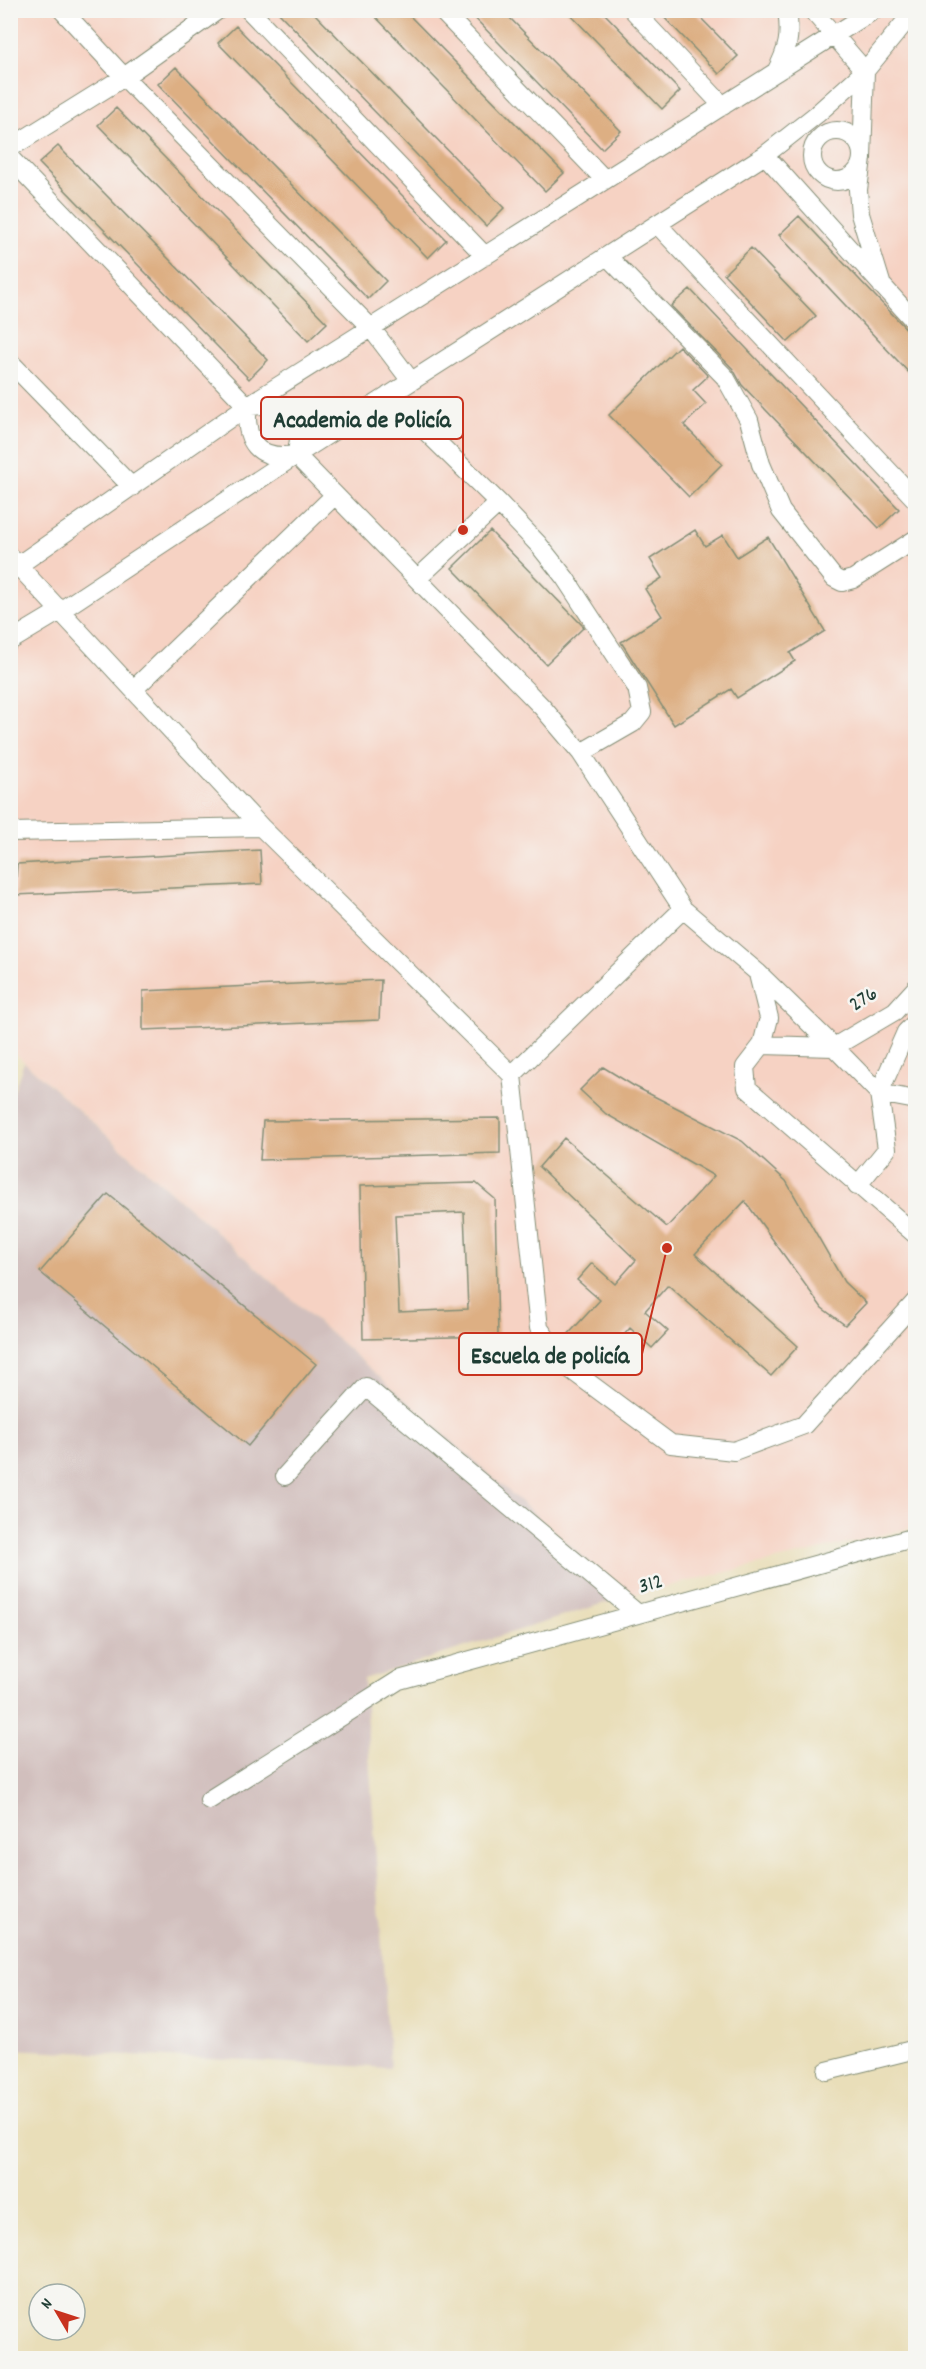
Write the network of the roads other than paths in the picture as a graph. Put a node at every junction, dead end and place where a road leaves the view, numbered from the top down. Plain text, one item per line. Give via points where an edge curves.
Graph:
1 (62, 10) edge
2 (218, 10) edge
3 (249, 10) edge
4 (441, 10) edge
5 (633, 10) edge
6 (787, 10) edge
7 (812, 10) edge
8 (874, 10) edge
9 (915, 10) edge
10 (835, 37) junction
11 (865, 71) junction
12 (776, 73) junction
13 (124, 77) junction
14 (723, 106) junction
15 (10, 148) edge
16 (765, 155) junction
17 (10, 158) edge
18 (605, 180) junction
19 (657, 224) junction
20 (485, 256) junction
21 (608, 256) junction
22 (882, 286) junction
23 (915, 323) edge
24 (371, 328) junction
25 (10, 362) edge
26 (411, 381) junction
27 (389, 395) junction
28 (247, 406) junction
29 (296, 455) junction
30 (132, 487) junction
31 (335, 495) junction
32 (915, 500) edge
33 (499, 503) junction
34 (915, 539) edge
35 (13, 565) edge
36 (417, 579) junction
37 (60, 611) junction
38 (10, 641) edge
39 (134, 689) junction
40 (581, 753) junction
41 (261, 827) junction
42 (10, 832) edge
43 (683, 909) junction
44 (757, 972) junction
45 (915, 988) edge
46 (915, 1022) edge
47 (762, 1045) junction
48 (834, 1047) junction
49 (512, 1075) junction
50 (879, 1093) junction
51 (915, 1101) edge
52 (857, 1186) junction
53 (915, 1235) edge
54 (915, 1301) edge
55 (285, 1476) dead end
56 (915, 1537) edge
57 (638, 1614) junction
58 (209, 1800) dead end
59 (915, 2049) edge
60 (827, 2071) dead end

1 - 13 street
2 - 13 street
3 - 20 street
4 - 18 street
5 - 14 street
6 - 12 street via 788,48
7 - 10 street
8 - 10 street
9 - 11 street
10 - 11 street
10 - 12 street
11 - 16 street
11 - 22 street via 858,190 860,214
12 - 14 street
13 - 15 street
13 - 24 street
14 - 18 street
16 - 19 street
16 - 22 street
17 - 28 street
18 - 20 street
19 - 21 street
19 - 32 street
20 - 24 street
21 - 26 street
21 - 34 street via 725,377 749,420 761,464 781,511 834,578 842,582 853,579
22 - 23 street
24 - 26 street
24 - 28 street
25 - 30 street
26 - 27 street
27 - 29 street
27 - 33 street
28 - 29 street via 246,427 253,443 266,454
28 - 29 street via 273,404 294,418 300,440
28 - 30 street
29 - 31 street
29 - 37 street
30 - 35 street
31 - 36 street
31 - 39 street
33 - 36 street
33 - 40 street via 565,578 637,688 642,712 633,723
35 - 37 street
36 - 40 street via 542,707
37 - 38 street
37 - 39 street
39 - 41 street
40 - 43 street
41 - 42 street
41 - 49 street
43 - 44 street
43 - 49 street
44 - 47 street via 770,1018
44 - 48 street
45 - 48 street, 276 via 895,1011
46 - 50 street via 906,1032
47 - 48 street
47 - 52 street via 745,1067 747,1088
48 - 50 street
49 - 54 street via 539,1328 566,1366 671,1444 734,1451 804,1425
50 - 51 street
50 - 52 street via 887,1149
52 - 53 street
55 - 57 street via 366,1387
56 - 57 street, 312
57 - 58 street, 312 via 399,1680
59 - 60 street

